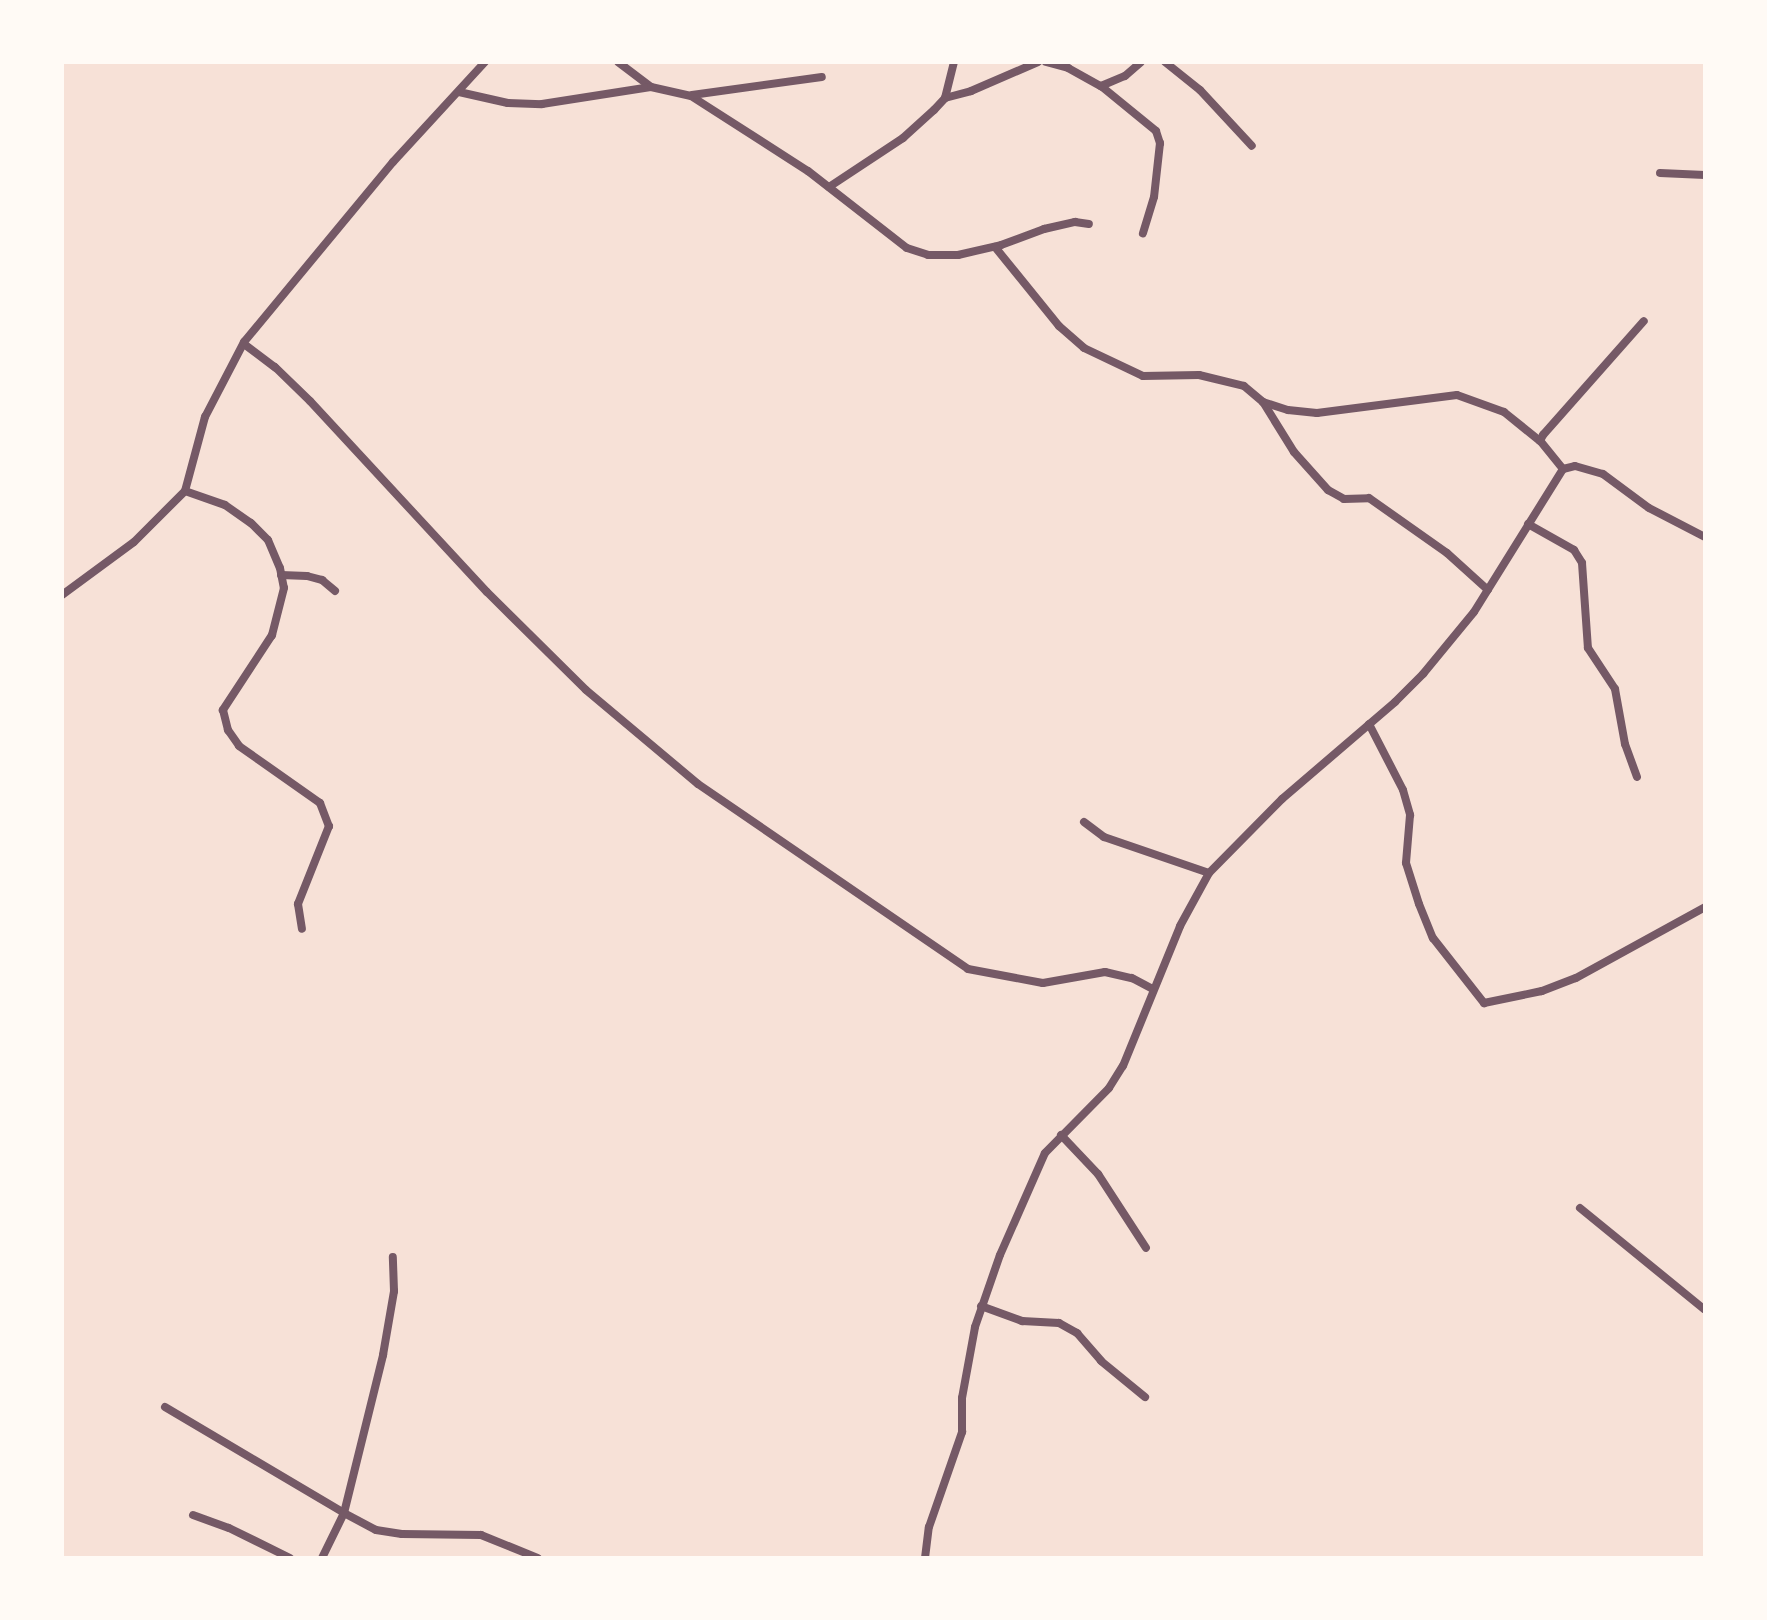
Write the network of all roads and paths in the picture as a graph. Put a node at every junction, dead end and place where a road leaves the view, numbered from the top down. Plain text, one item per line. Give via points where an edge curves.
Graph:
1 (485, 62) edge
2 (618, 62) edge
3 (954, 62) edge
4 (1038, 62) edge
5 (1046, 62) edge
6 (1141, 62) edge
7 (1165, 62) edge
8 (822, 77) dead end
9 (1101, 86) junction
10 (651, 87) junction
11 (459, 92) junction
12 (691, 96) junction
13 (945, 98) junction
14 (1252, 146) dead end
15 (1660, 173) dead end
16 (1705, 175) edge
17 (829, 187) junction
18 (1089, 224) dead end
19 (1143, 233) dead end
20 (995, 247) junction
21 (1644, 321) dead end
22 (244, 344) junction
23 (1263, 402) junction
24 (1540, 441) junction
25 (1563, 469) junction
26 (185, 491) junction
27 (1528, 524) junction
28 (1705, 537) edge
29 (281, 575) junction
30 (1488, 590) junction
31 (335, 591) dead end
32 (62, 595) edge
33 (1369, 724) junction
34 (1637, 777) dead end
35 (1084, 822) dead end
36 (1209, 873) junction
37 (1705, 907) edge
38 (302, 929) dead end
39 (1153, 989) junction
40 (1061, 1135) junction
41 (1580, 1208) dead end
42 (1146, 1248) dead end
43 (393, 1257) dead end
44 (981, 1306) junction
45 (1705, 1310) edge
46 (1145, 1397) dead end
47 (165, 1407) dead end
48 (344, 1513) junction
49 (193, 1515) dead end
50 (290, 1558) edge
51 (322, 1558) edge
52 (538, 1558) edge
53 (925, 1558) edge

1 - 11 street
2 - 10 street
3 - 13 street
4 - 13 street
5 - 9 street
6 - 9 street
7 - 14 street via 1200,90
8 - 12 street
9 - 19 street via 1159,137 1154,197
10 - 11 street via 542,104
10 - 12 street
11 - 22 street via 393,162
12 - 17 street
13 - 17 street via 903,138
15 - 16 street
17 - 20 street via 907,248 928,255 958,255
18 - 20 street via 1044,229
20 - 23 street via 1059,326 1084,348 1143,376 1199,375 1244,386
21 - 24 street
22 - 26 street via 205,417
22 - 39 street via 310,401 586,690 698,784 968,969 1043,983 1105,972
23 - 24 street via 1317,413 1457,395 1504,412
23 - 30 street via 1294,452 1328,490 1344,499 1369,498 1389,510
24 - 25 street
25 - 27 street
25 - 28 street via 1575,466 1603,474 1649,508
26 - 29 street via 225,505 251,523 268,540
26 - 32 street via 134,542
27 - 30 street
27 - 34 street via 1574,550 1582,563 1588,648 1615,689
29 - 31 street via 322,580
29 - 38 street via 284,588 272,635 223,710 239,746 320,803 329,826 298,904
30 - 33 street via 1423,674
33 - 36 street via 1282,799
33 - 37 street via 1403,790 1410,815 1406,863 1433,938 1484,1003 1576,978
35 - 36 street via 1104,837
36 - 39 street
39 - 40 street via 1140,1030 1109,1088
40 - 42 street via 1098,1174
40 - 44 street via 1045,1153
41 - 45 street
43 - 48 street via 394,1291 383,1355
44 - 46 street via 1022,1321 1059,1323 1077,1333
44 - 53 street via 965,1382 962,1432 929,1527
47 - 48 street
48 - 51 street
48 - 52 street via 376,1530 481,1535
49 - 50 street

